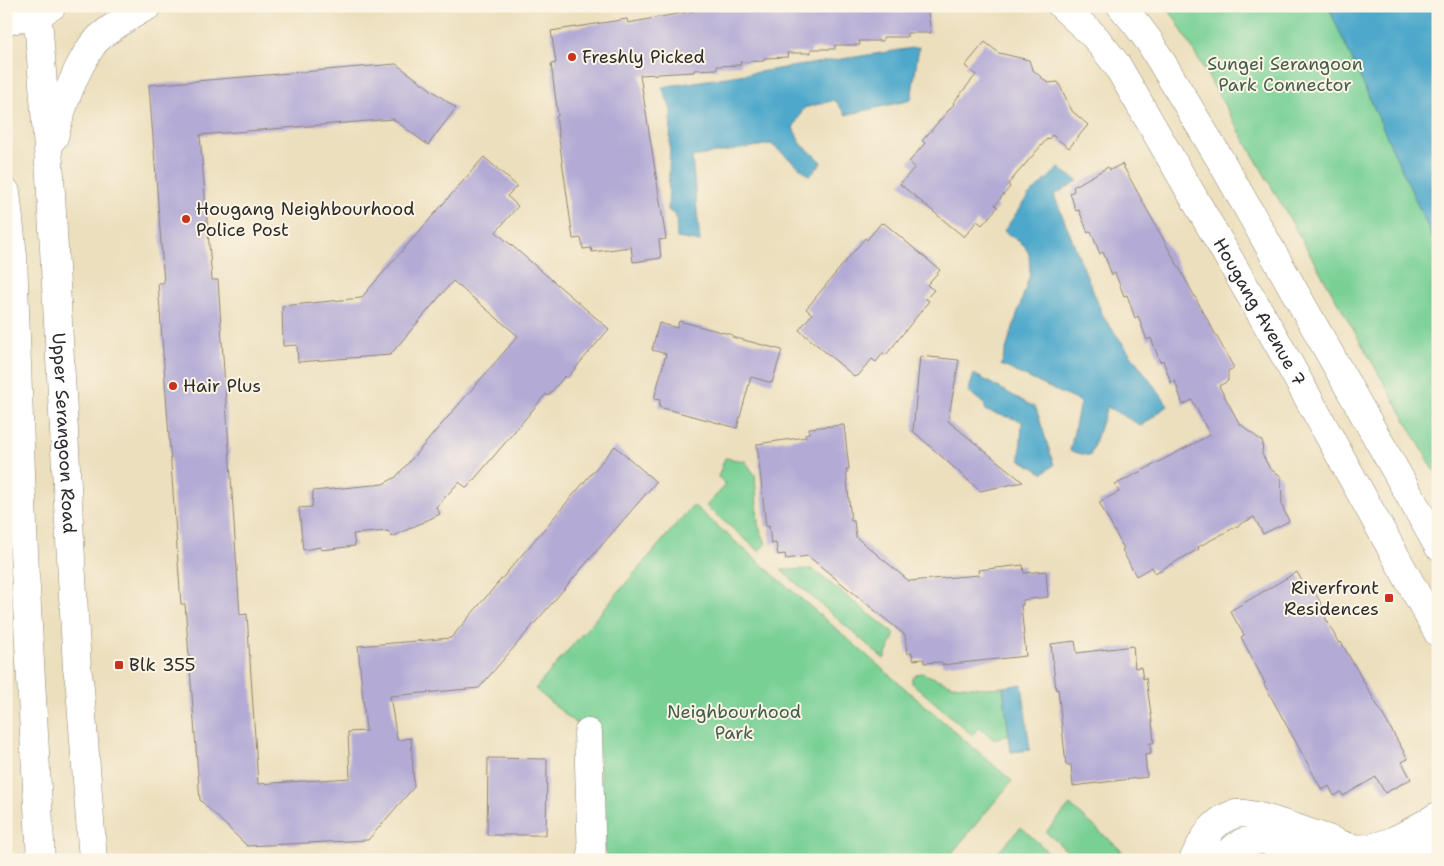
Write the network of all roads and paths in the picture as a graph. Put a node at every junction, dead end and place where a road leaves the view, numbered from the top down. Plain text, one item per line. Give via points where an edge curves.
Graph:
1 (148, 6) edge
2 (1062, 6) edge
3 (1120, 6) edge
4 (43, 9) edge
5 (6, 21) edge
6 (48, 157) junction
7 (7, 200) edge
8 (1438, 546) edge
9 (1438, 633) edge
10 (588, 733) dead end
11 (1438, 816) edge
12 (1438, 842) edge
13 (41, 860) edge
14 (93, 860) edge
15 (592, 860) edge
16 (1193, 860) edge
17 (1199, 860) edge
18 (1326, 860) edge
19 (1404, 860) edge

1 - 6 main road via 130,15 92,45 63,102
2 - 9 main road, Hougang Avenue 7 via 1107,51 1127,80
3 - 8 main road via 1149,41 1221,161
4 - 5 main road
4 - 6 main road, Upper Serangoon Road
6 - 14 main road, Upper Serangoon Road via 77,668
7 - 13 main road via 14,284 24,553
10 - 15 main road
11 - 16 main road via 1393,841 1353,848 1266,819 1237,813 1221,820 1204,837
12 - 19 main road
17 - 18 main road via 1226,854 1243,842 1264,840

